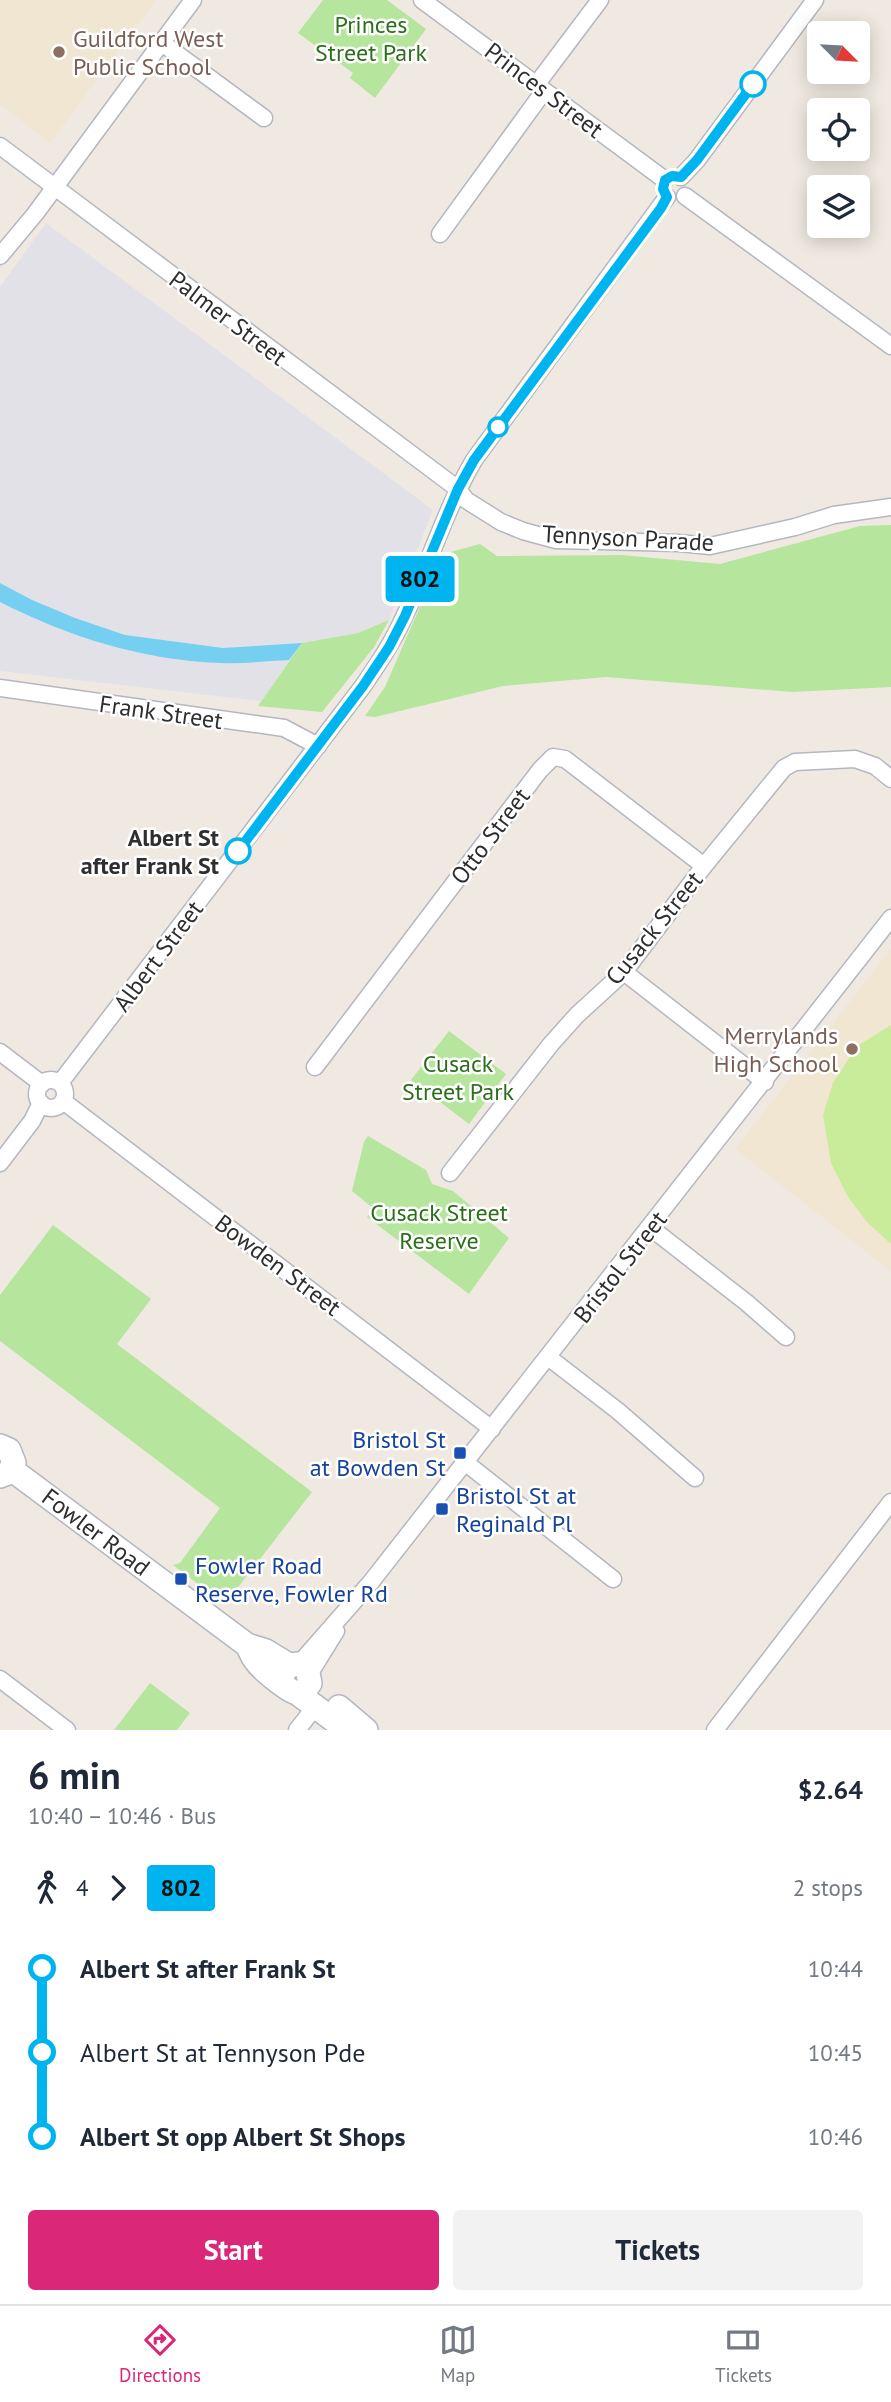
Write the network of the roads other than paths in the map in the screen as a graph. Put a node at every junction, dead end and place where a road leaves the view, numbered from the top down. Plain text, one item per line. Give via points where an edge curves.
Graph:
1 (194, 0) edge
2 (422, 0) edge
3 (600, 0) edge
4 (815, 0) edge
5 (162, 43) junction
6 (540, 88) junction
7 (264, 118) dead end
8 (0, 146) edge
9 (673, 179) junction
10 (55, 188) junction
11 (667, 197) junction
12 (685, 197) junction
13 (440, 234) dead end
14 (0, 256) edge
15 (891, 346) edge
16 (458, 489) junction
17 (891, 506) edge
18 (0, 688) edge
19 (318, 746) junction
20 (891, 779) edge
21 (704, 866) junction
22 (891, 918) edge
23 (624, 972) junction
24 (0, 1052) edge
25 (314, 1067) dead end
26 (765, 1082) junction
27 (60, 1083) junction
28 (42, 1084) junction
29 (63, 1101) junction
30 (41, 1104) junction
31 (0, 1163) edge
32 (450, 1173) dead end
33 (651, 1228) junction
34 (786, 1336) dead end
35 (548, 1357) junction
36 (492, 1429) junction
37 (0, 1446) edge
38 (466, 1463) junction
39 (6, 1473) edge
40 (695, 1478) dead end
41 (891, 1502) edge
42 (613, 1579) dead end
43 (0, 1679) edge
44 (300, 1681) junction
45 (67, 1730) edge
46 (297, 1730) edge
47 (347, 1730) edge
48 (366, 1730) edge
49 (715, 1730) edge

1 - 5 street
2 - 6 street, Princes Street
3 - 6 street
4 - 9 street via 697,160
5 - 7 street
5 - 10 street
6 - 9 street, Princes Street
6 - 13 street
8 - 10 street, Palmer Street
9 - 11 street via 663,189
9 - 12 street via 687,184
10 - 14 street
10 - 16 street, Palmer Street
11 - 12 street via 677,201
11 - 16 street, Albert Street via 474,460
12 - 15 street
16 - 17 street, Tennyson Parade via 466,500 500,522 556,540 710,546 834,515
16 - 19 street, Albert Street via 389,647
18 - 19 street, Frank Street via 284,728
19 - 27 street, Albert Street
20 - 21 street, Cusack Street via 875,766 855,759 795,762 784,768
21 - 23 street, Cusack Street
21 - 25 street, Otto Street via 565,760 553,757
22 - 26 street, Bristol Street
23 - 26 street
23 - 32 street, Cusack Street via 551,1044
24 - 28 street
26 - 33 street, Bristol Street
27 - 28 street via 49,1080
27 - 29 street via 65,1091
28 - 30 street
29 - 30 street via 51,1108
29 - 36 street, Bowden Street
30 - 31 street
33 - 34 street
33 - 35 street, Bristol Street
35 - 36 street, Bristol Street
35 - 40 street
36 - 38 street, Bristol Street
37 - 39 main road via 13,1454 14,1463
38 - 42 street
38 - 44 street, Bristol Street via 323,1634
39 - 44 main road, Fowler Road via 247,1645 257,1663
41 - 49 street
43 - 45 street
44 - 46 street, Bristol Street
44 - 47 main road
44 - 48 main road, Fowler Road

